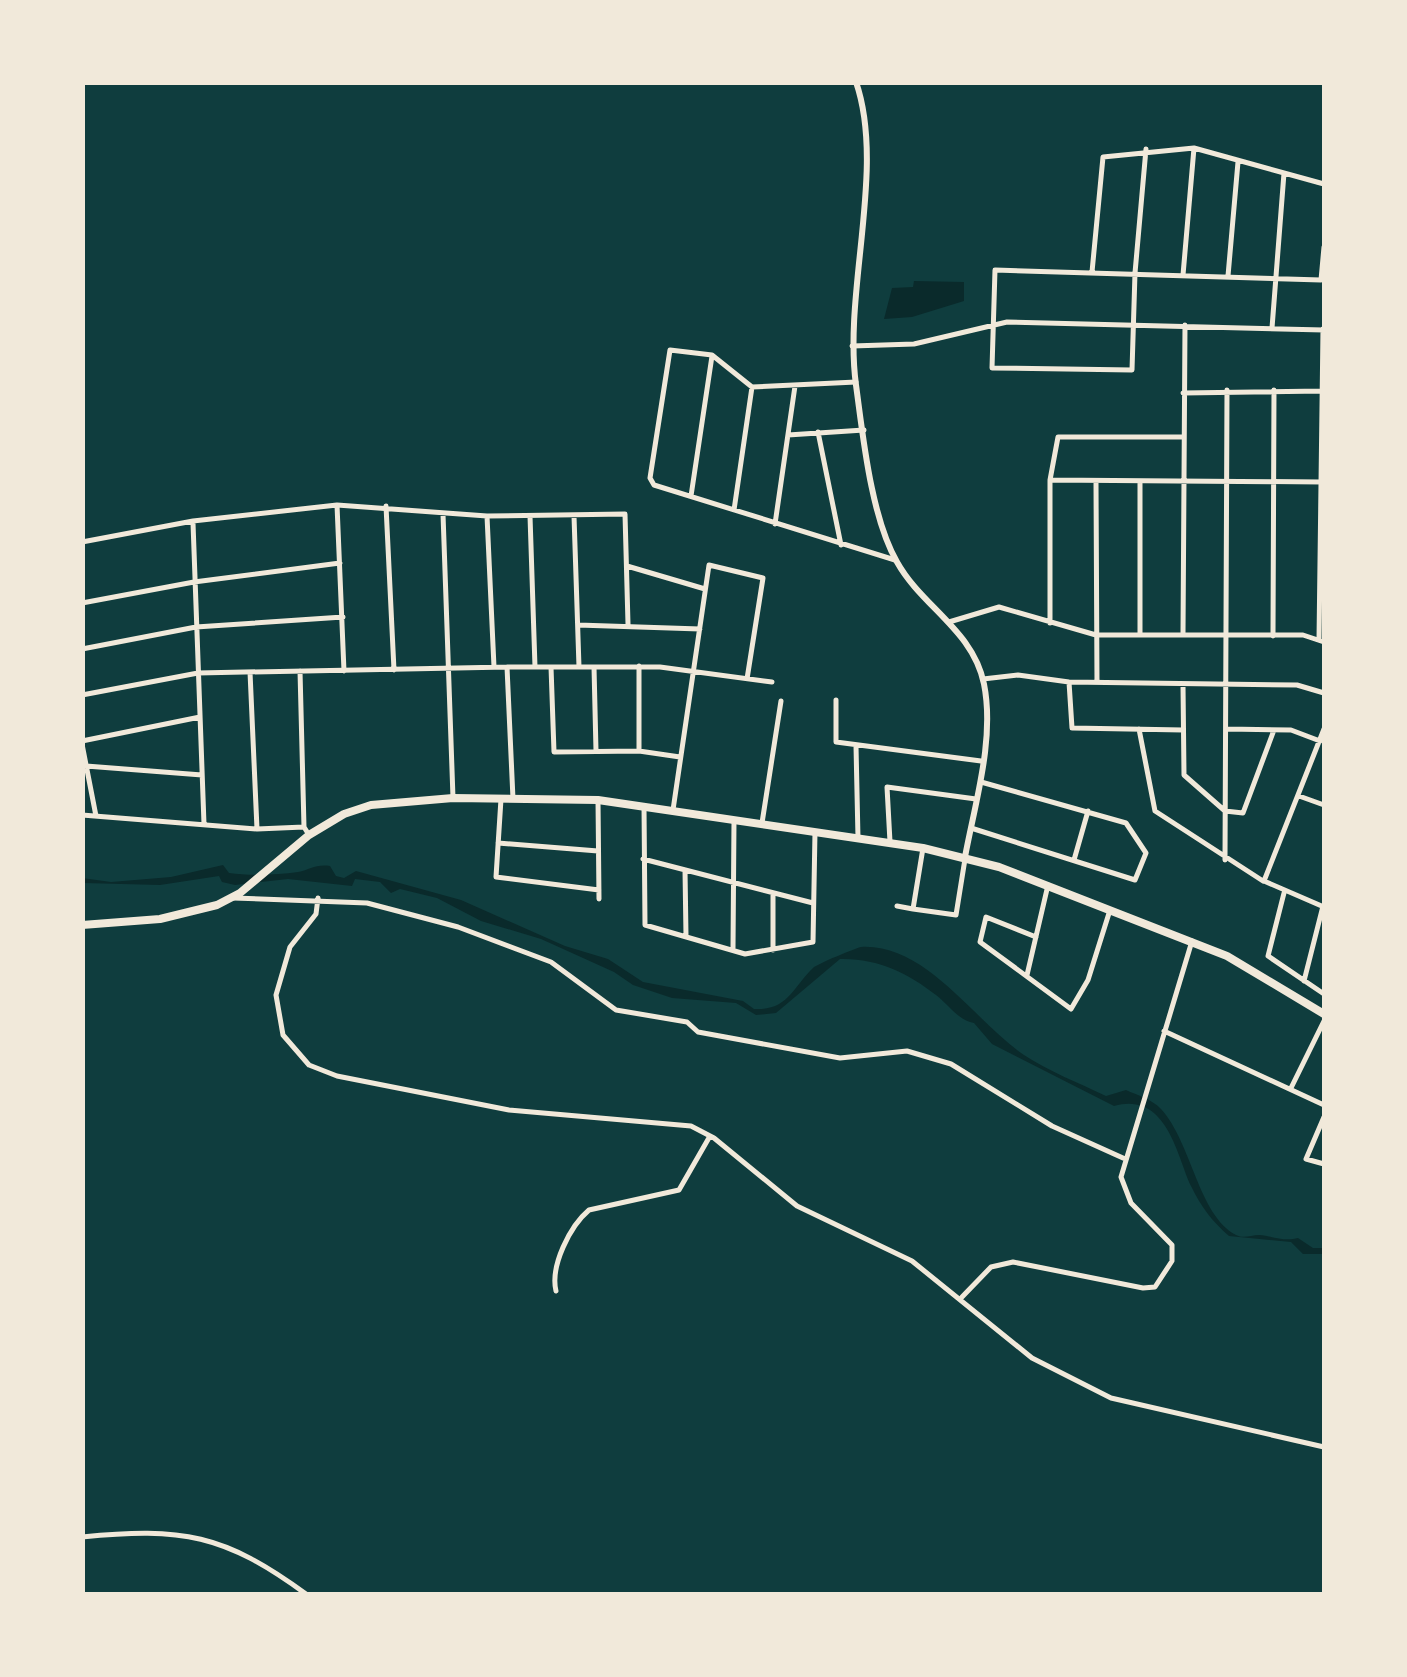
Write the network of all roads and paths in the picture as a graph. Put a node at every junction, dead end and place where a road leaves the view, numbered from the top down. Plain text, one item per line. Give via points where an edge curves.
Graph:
1 (856, 82) edge
2 (1194, 148) junction
3 (1146, 150) junction
4 (1238, 162) junction
5 (1284, 173) junction
6 (1324, 184) edge
7 (1324, 247) edge
8 (1092, 272) junction
9 (1135, 272) junction
10 (1183, 275) junction
11 (1228, 276) junction
12 (1274, 278) junction
13 (1133, 323) junction
14 (994, 324) junction
15 (1185, 326) junction
16 (1272, 328) junction
17 (1324, 330) edge
18 (852, 346) junction
19 (712, 355) junction
20 (856, 382) junction
21 (795, 386) junction
22 (752, 387) junction
23 (1226, 390) junction
24 (1274, 390) junction
25 (1322, 391) junction
26 (1183, 393) junction
27 (864, 430) junction
28 (818, 432) junction
29 (788, 436) junction
30 (1183, 437) junction
31 (1050, 480) junction
32 (1096, 482) junction
33 (1226, 482) junction
34 (1274, 482) junction
35 (1323, 482) edge
36 (1140, 483) junction
37 (1183, 483) junction
38 (692, 496) junction
39 (337, 505) junction
40 (386, 506) junction
41 (734, 510) junction
42 (443, 514) junction
43 (488, 516) junction
44 (530, 516) junction
45 (574, 516) junction
46 (193, 521) junction
47 (775, 524) junction
48 (82, 542) edge
49 (841, 545) junction
50 (895, 560) junction
51 (340, 564) junction
52 (627, 566) junction
53 (194, 582) junction
54 (706, 589) junction
55 (82, 603) edge
56 (343, 617) junction
57 (949, 622) junction
58 (1050, 623) junction
59 (628, 624) junction
60 (578, 625) junction
61 (196, 627) junction
62 (700, 629) junction
63 (1096, 634) junction
64 (1140, 635) junction
65 (1184, 635) junction
66 (1226, 635) junction
67 (1274, 636) junction
68 (1322, 641) edge
69 (82, 649) edge
70 (535, 666) junction
71 (639, 666) junction
72 (494, 667) junction
73 (507, 667) junction
74 (552, 667) junction
75 (579, 667) junction
76 (594, 667) junction
77 (448, 668) junction
78 (394, 670) junction
79 (300, 671) junction
80 (344, 671) junction
81 (694, 671) junction
82 (250, 672) junction
83 (198, 673) junction
84 (748, 679) junction
85 (983, 680) junction
86 (772, 682) dead end
87 (1068, 682) junction
88 (1097, 682) junction
89 (1183, 684) junction
90 (1226, 684) junction
91 (1324, 694) edge
92 (82, 695) edge
93 (836, 700) dead end
94 (781, 701) dead end
95 (200, 717) junction
96 (1139, 729) junction
97 (1227, 729) junction
98 (1324, 729) edge
99 (1184, 730) junction
100 (1274, 730) junction
101 (1320, 741) junction
102 (82, 742) edge
103 (856, 745) junction
104 (596, 751) junction
105 (639, 751) junction
106 (680, 757) junction
107 (982, 761) junction
108 (86, 766) junction
109 (202, 775) junction
110 (978, 781) junction
111 (1300, 796) junction
112 (453, 798) junction
113 (502, 798) junction
114 (514, 798) junction
115 (598, 800) junction
116 (976, 800) junction
117 (644, 806) junction
118 (1324, 806) edge
119 (673, 810) junction
120 (1088, 810) junction
121 (1226, 811) junction
122 (82, 816) edge
123 (96, 816) junction
124 (734, 820) junction
125 (762, 823) junction
126 (204, 824) junction
127 (970, 828) junction
128 (256, 829) junction
129 (307, 831) junction
130 (815, 831) junction
131 (858, 838) junction
132 (890, 842) junction
133 (498, 843) junction
134 (922, 848) junction
135 (598, 851) junction
136 (965, 857) junction
137 (643, 859) junction
138 (1074, 860) junction
139 (1225, 860) junction
140 (685, 870) junction
141 (1264, 881) junction
142 (731, 882) junction
143 (1048, 885) junction
144 (599, 890) junction
145 (773, 893) junction
146 (1284, 893) junction
147 (237, 896) junction
148 (318, 898) junction
149 (599, 899) dead end
150 (813, 903) junction
151 (1324, 905) edge
152 (896, 906) dead end
153 (912, 908) junction
154 (1110, 910) junction
155 (82, 924) edge
156 (686, 936) junction
157 (1036, 937) junction
158 (1192, 940) junction
159 (732, 948) junction
160 (773, 950) junction
161 (1027, 976) junction
162 (1304, 981) junction
163 (1324, 994) edge
164 (1324, 1018) edge
165 (1164, 1030) junction
166 (1290, 1088) junction
167 (1324, 1106) edge
168 (1324, 1117) edge
169 (710, 1136) junction
170 (1123, 1158) junction
171 (1324, 1164) edge
172 (556, 1291) dead end
173 (962, 1297) junction
174 (1324, 1447) edge
175 (82, 1537) edge
176 (306, 1594) edge

1 - 18 street via 865,159
2 - 3 street
2 - 4 street
2 - 10 street
3 - 8 street via 1103,157
3 - 9 street
4 - 5 street
4 - 11 street
5 - 6 street
5 - 12 street
7 - 12 street via 1322,280
8 - 9 street
8 - 14 street via 995,270
9 - 10 street
9 - 13 street
10 - 11 street
11 - 12 street
12 - 16 street
13 - 14 street
13 - 14 street via 1132,370 992,368
13 - 15 street
14 - 18 street via 914,344
15 - 16 street
15 - 26 street
16 - 17 street
17 - 25 street
18 - 20 street
19 - 22 street
19 - 38 street
19 - 38 street via 670,350 650,478
20 - 21 street
20 - 27 street
21 - 22 street
21 - 29 street
22 - 41 street
23 - 24 street
23 - 26 street
23 - 33 street
24 - 25 street
24 - 34 street
25 - 35 street
26 - 30 street
27 - 28 street
27 - 50 street
28 - 29 street
28 - 49 street
29 - 47 street
30 - 31 street via 1058,436
30 - 37 street
31 - 32 street
31 - 58 street
32 - 36 street
32 - 63 street
33 - 34 street
33 - 37 street
33 - 66 street
34 - 35 street
34 - 67 street
35 - 68 street
36 - 37 street
36 - 64 street
37 - 65 street
38 - 41 street
39 - 40 street
39 - 46 street
39 - 51 street
40 - 42 street
40 - 78 street
41 - 47 street
42 - 43 street
42 - 77 street
43 - 44 street
43 - 72 street
44 - 45 street
44 - 70 street
45 - 52 street via 625,514
45 - 60 street
46 - 48 street
46 - 53 street
47 - 49 street
49 - 50 street
50 - 57 street
51 - 53 street
51 - 56 street
52 - 54 street
52 - 59 street
53 - 55 street
53 - 61 street
54 - 62 street
54 - 84 street via 709,565 763,578
56 - 61 street
56 - 80 street
57 - 58 street via 999,607
57 - 85 street
58 - 63 street
59 - 60 street
59 - 62 street
60 - 75 street
61 - 69 street
61 - 83 street
62 - 81 street
63 - 64 street
63 - 88 street
64 - 65 street
65 - 66 street
66 - 67 street
66 - 90 street
67 - 68 street
70 - 73 street
70 - 74 street
71 - 76 street
71 - 81 street
71 - 105 street
72 - 73 street
72 - 77 street
73 - 114 street
74 - 75 street
74 - 104 street via 554,752
75 - 76 street
76 - 104 street
77 - 78 street
77 - 112 street
78 - 80 street
79 - 80 street
79 - 82 street
79 - 129 street
81 - 84 street
81 - 106 street
82 - 83 street
82 - 128 street
83 - 92 street
83 - 95 street
84 - 86 street
85 - 87 street via 1018,675
85 - 107 street
87 - 88 street
87 - 96 street via 1072,728
88 - 89 street
89 - 90 street
89 - 99 street
90 - 91 street via 1297,684
90 - 97 street
93 - 103 street via 836,742
94 - 125 street
95 - 102 street
95 - 109 street
96 - 99 street
96 - 139 street via 1155,811
97 - 100 street
97 - 121 street
98 - 101 street
99 - 121 street via 1184,775
100 - 101 street
100 - 121 street via 1243,814
101 - 111 street
102 - 108 street
103 - 107 street
103 - 131 street
104 - 105 street
105 - 106 street
106 - 119 street
107 - 110 street
108 - 109 street
108 - 123 street
109 - 126 street
110 - 116 street
110 - 120 street
111 - 118 street
111 - 141 street
112 - 113 highway
112 - 129 highway via 371,804
113 - 114 highway
113 - 133 street
114 - 115 highway
115 - 117 highway
115 - 135 street
116 - 127 street
116 - 132 street via 887,787
117 - 119 highway
117 - 137 street
119 - 124 highway
120 - 138 street
120 - 138 street via 1126,823 1146,852 1135,880
121 - 139 street
122 - 123 street
123 - 126 street
124 - 125 highway
124 - 142 street
125 - 130 highway
126 - 128 street
127 - 136 street
127 - 138 street
128 - 129 street
129 - 147 highway
130 - 131 highway
130 - 150 street
131 - 132 highway
132 - 134 highway
133 - 135 street
133 - 144 street via 496,877
134 - 136 highway
134 - 153 street
135 - 144 street
136 - 143 highway
136 - 153 street via 956,914
137 - 140 street
137 - 156 street via 645,925
139 - 141 street
140 - 142 street
140 - 156 street
141 - 146 street
142 - 145 street
142 - 159 street
143 - 154 highway
143 - 157 street
144 - 149 street
145 - 150 street
145 - 160 street
146 - 151 street
146 - 162 street via 1268,956
147 - 148 street via 246,902
147 - 155 highway via 184,915
148 - 169 street via 316,914 290,947 276,995 283,1035 309,1065 508,1110 675,1124
148 - 170 street via 367,903 516,948 551,962 616,1010 640,1018 687,1022 698,1032 840,1058 908,1051 951,1064 1052,1126
150 - 160 street via 813,942
151 - 162 street
152 - 153 street
154 - 158 highway
154 - 161 street via 1088,980 1070,1009
156 - 159 street
157 - 161 street
157 - 161 street via 986,917 980,942
158 - 164 highway via 1254,970
158 - 165 street
159 - 160 street via 745,954
162 - 163 street
164 - 166 street
165 - 166 street
165 - 170 street
166 - 167 street
168 - 171 street via 1306,1158
169 - 172 street via 680,1190 589,1210 577,1220 559,1260
169 - 173 street via 798,1206 912,1261
170 - 173 street via 1126,1196 1172,1245 1172,1262 1156,1287 1013,1262 991,1267
173 - 174 street via 1032,1358 1111,1398
175 - 176 street via 140,1530 195,1537 268,1566

